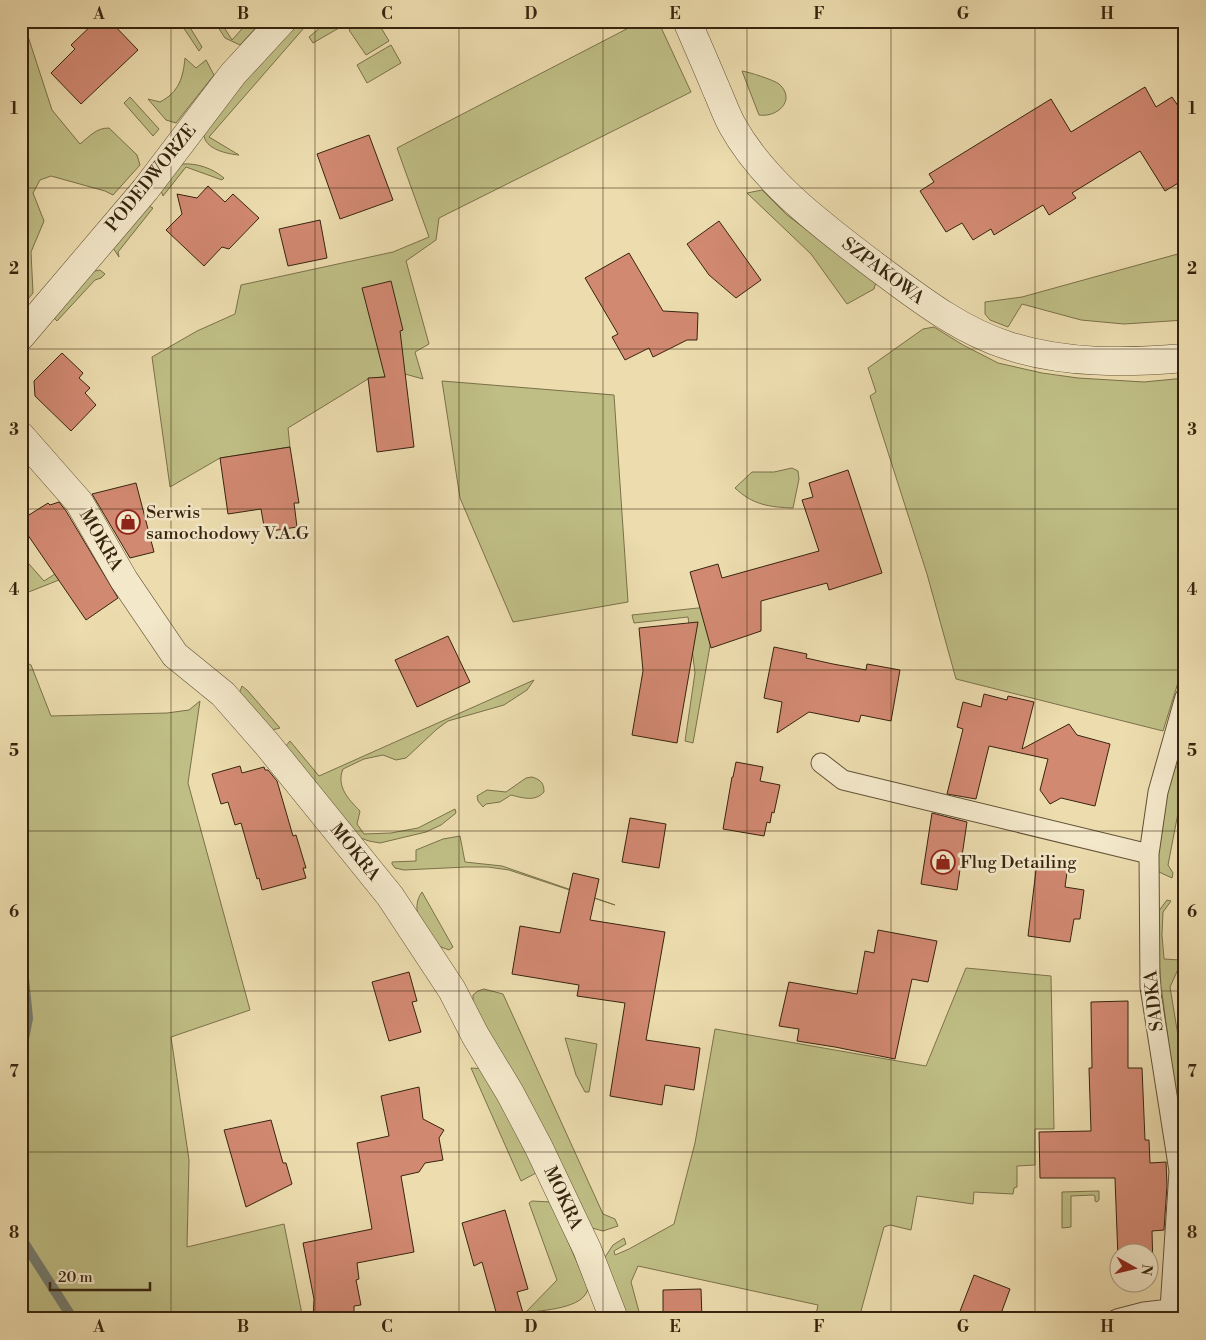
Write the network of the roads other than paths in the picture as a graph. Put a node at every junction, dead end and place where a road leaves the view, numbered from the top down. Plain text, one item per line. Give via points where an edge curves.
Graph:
1 (282, 21) edge
2 (687, 21) edge
3 (21, 336) edge
4 (1185, 358) edge
5 (21, 436) edge
6 (1185, 697) edge
7 (821, 763) dead end
8 (1149, 854) junction
9 (1176, 1314) edge
10 (614, 1319) edge
11 (1117, 1319) edge

1 - 3 street, PODEDWORZE via 232,74 145,190
2 - 4 street, SZPAKOWA via 732,125 765,171 819,223 916,297 981,336 1043,355 1112,361
5 - 10 street, MOKRA via 79,502 124,580 176,655 223,694 390,896 452,990 510,1093 587,1249
6 - 8 lane, SADKA via 1158,792
7 - 8 lane via 843,780
8 - 9 lane, SADKA via 1150,987 1179,1170
9 - 11 lane via 1144,1312

